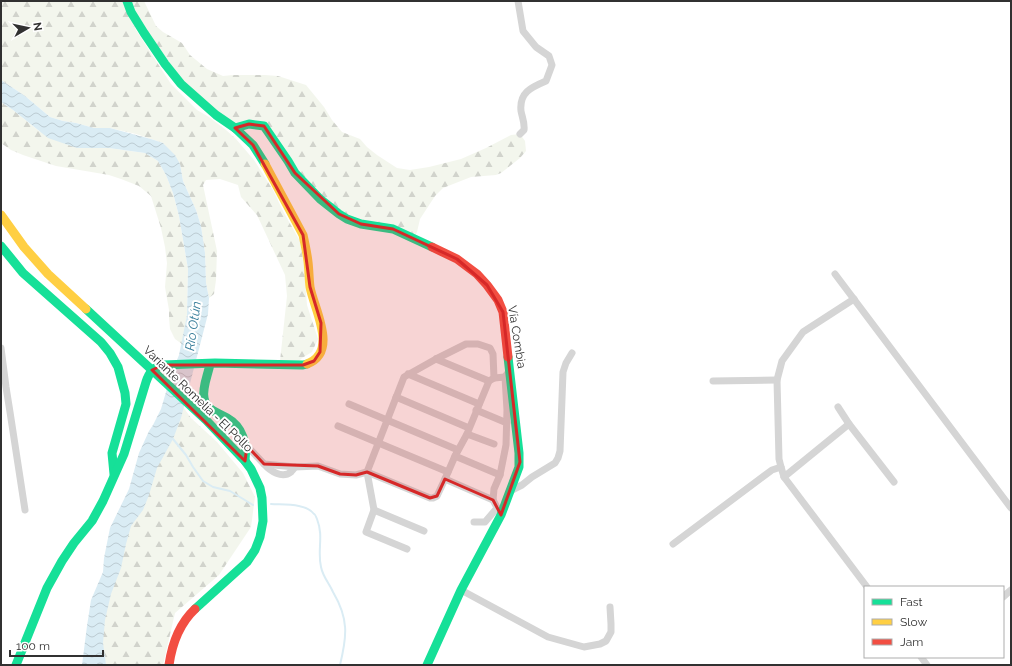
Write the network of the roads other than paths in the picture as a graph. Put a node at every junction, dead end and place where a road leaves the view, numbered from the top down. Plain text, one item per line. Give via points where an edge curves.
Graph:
1 (127, 1) edge
2 (518, 1) edge
3 (235, 128) junction
4 (520, 134) dead end
5 (1, 216) edge
6 (1, 246) edge
7 (835, 274) dead end
8 (854, 299) junction
9 (1, 348) edge
10 (572, 353) dead end
11 (436, 359) junction
12 (210, 364) junction
13 (508, 373) junction
14 (408, 374) junction
15 (491, 380) junction
16 (777, 380) junction
17 (713, 382) dead end
18 (396, 397) junction
19 (349, 404) dead end
20 (478, 407) junction
21 (838, 407) dead end
22 (387, 420) junction
23 (507, 423) junction
24 (849, 424) junction
25 (338, 426) dead end
26 (468, 431) junction
27 (378, 443) junction
28 (494, 444) dead end
29 (246, 445) junction
30 (457, 453) junction
31 (245, 461) junction
32 (781, 467) junction
33 (367, 472) junction
34 (114, 474) junction
35 (500, 475) junction
36 (447, 476) junction
37 (784, 477) junction
38 (894, 482) dead end
39 (510, 491) junction
40 (493, 500) junction
41 (1011, 508) edge
42 (25, 510) dead end
43 (374, 510) junction
44 (499, 511) junction
45 (474, 522) dead end
46 (424, 531) dead end
47 (673, 544) dead end
48 (406, 549) dead end
49 (866, 586) edge
50 (461, 590) junction
51 (610, 607) dead end
52 (16, 665) edge
53 (169, 665) edge
54 (427, 665) edge

1 - 3 main road via 131,12 164,64 181,84
2 - 4 street via 523,31 536,47 549,56 552,65 546,81 530,89 521,102 524,130
3 - 12 main road via 253,145 303,235 310,287 321,323 323,343 314,361 303,366
3 - 13 main road, Vía Combia via 249,124 264,126 295,173 339,214 361,224 393,229 457,259 477,274 498,300 503,312
5 - 31 main road, Variante Romelia - El Pollo via 48,274 206,420
6 - 34 main road via 23,273 101,342 118,367 126,404 112,453
7 - 8 street
8 - 16 street via 803,332 782,360
8 - 41 street
9 - 42 street
10 - 39 street via 563,372 558,458 555,463
11 - 14 street
11 - 15 street
11 - 15 street via 466,344 490,348 493,354
12 - 29 main road via 204,391 207,404 235,424
12 - 34 main road via 163,364 152,369 124,454
13 - 15 street
13 - 23 street
13 - 39 main road, Vía Combia via 520,462
14 - 18 street via 404,377
14 - 20 street
15 - 20 street
16 - 17 street
16 - 32 street
18 - 22 street
18 - 26 street
19 - 22 street
20 - 23 street
20 - 26 street
21 - 24 street
22 - 27 street
22 - 30 street
23 - 35 street
24 - 37 street
24 - 38 street
25 - 27 street
26 - 28 street
26 - 30 street
27 - 33 street
27 - 36 street
29 - 31 main road
29 - 33 street via 264,464 318,466 340,474 356,475
30 - 35 street
30 - 36 street
31 - 53 main road, Variante Romelia - El Pollo via 260,488 262,498 263,521 255,550 247,562 185,620 174,640
32 - 37 street
32 - 47 street via 772,470
33 - 36 street via 430,498 437,496
33 - 43 street
34 - 52 main road via 92,522 74,543 48,588
35 - 40 street via 494,489
36 - 40 street
37 - 49 street
39 - 44 main road, Vía Combia
40 - 44 street
43 - 46 street
43 - 48 street via 366,532
44 - 45 street via 485,522
44 - 50 main road, Vía Combia
50 - 51 street via 548,637 584,647 606,641 611,632
50 - 54 main road, Vía Combia

